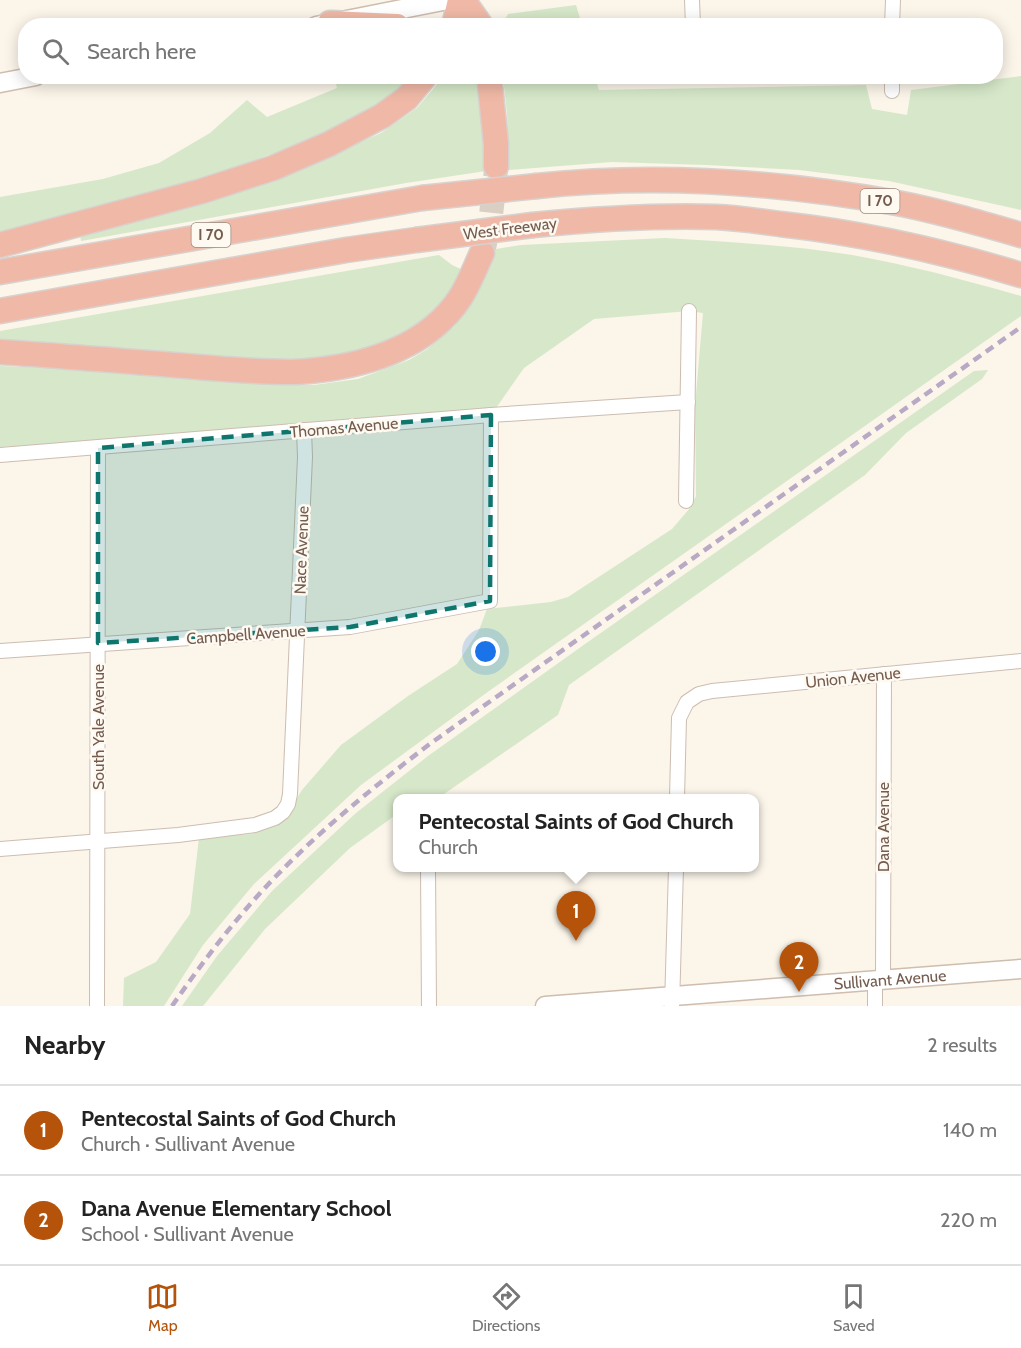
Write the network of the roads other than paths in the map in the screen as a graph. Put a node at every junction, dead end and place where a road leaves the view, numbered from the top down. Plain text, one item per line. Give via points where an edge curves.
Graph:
1 (448, 0) edge
2 (462, 0) edge
3 (692, 0) edge
4 (893, 0) edge
5 (354, 18) edge
6 (456, 18) edge
7 (475, 18) edge
8 (693, 18) edge
9 (892, 18) edge
10 (18, 80) edge
11 (0, 83) edge
12 (419, 84) edge
13 (490, 84) edge
14 (496, 166) tunnel mouth
15 (1021, 235) edge
16 (0, 244) edge
17 (482, 253) tunnel mouth
18 (0, 272) edge
19 (1021, 275) edge
20 (0, 311) edge
21 (689, 311) dead end
22 (0, 352) edge
23 (688, 402) junction
24 (491, 415) junction
25 (304, 430) junction
26 (98, 448) junction
27 (0, 455) edge
28 (686, 501) dead end
29 (297, 631) junction
30 (98, 643) junction
31 (0, 651) edge
32 (1021, 661) edge
33 (884, 674) junction
34 (677, 794) edge
35 (98, 841) junction
36 (0, 849) edge
37 (428, 872) edge
38 (676, 872) edge
39 (1021, 969) edge
40 (879, 979) junction
41 (672, 1001) edge
42 (97, 1006) edge
43 (429, 1006) edge
44 (544, 1006) edge
45 (875, 1006) edge

1 - 5 street
2 - 6 highway
2 - 7 highway
3 - 8 street
4 - 9 street
10 - 11 street
12 - 16 highway via 382,116 273,168 202,191
13 - 14 highway
15 - 18 highway, I 70, bridge via 898,204 784,187 680,180 603,181 422,198
17 - 22 highway via 460,298 430,330 390,352 341,367 293,372 242,370
19 - 20 highway, West Freeway / I 70, bridge via 937,252 822,229 718,217 613,218 346,250
21 - 23 street
23 - 24 street, Thomas Avenue
23 - 28 street
24 - 25 street, Thomas Avenue
24 - 29 street, Campbell Avenue via 490,601 350,627
25 - 26 street, Thomas Avenue
25 - 29 street, Nace Avenue
26 - 27 street, Thomas Avenue
26 - 30 street, South Yale Avenue
29 - 30 street, Campbell Avenue
29 - 35 street, Nace Avenue via 290,795 283,812 255,825
30 - 31 street, Campbell Avenue
30 - 35 street, South Yale Avenue
32 - 33 street, Union Avenue
33 - 34 street, Union Avenue via 699,694 687,702 679,718
33 - 40 street, Dana Avenue
35 - 36 street
35 - 42 street, South Yale Avenue
37 - 43 street
38 - 41 street
39 - 40 street, Sullivant Avenue
40 - 41 street, Sullivant Avenue
40 - 45 street, Dana Avenue
41 - 44 street, Sullivant Avenue

